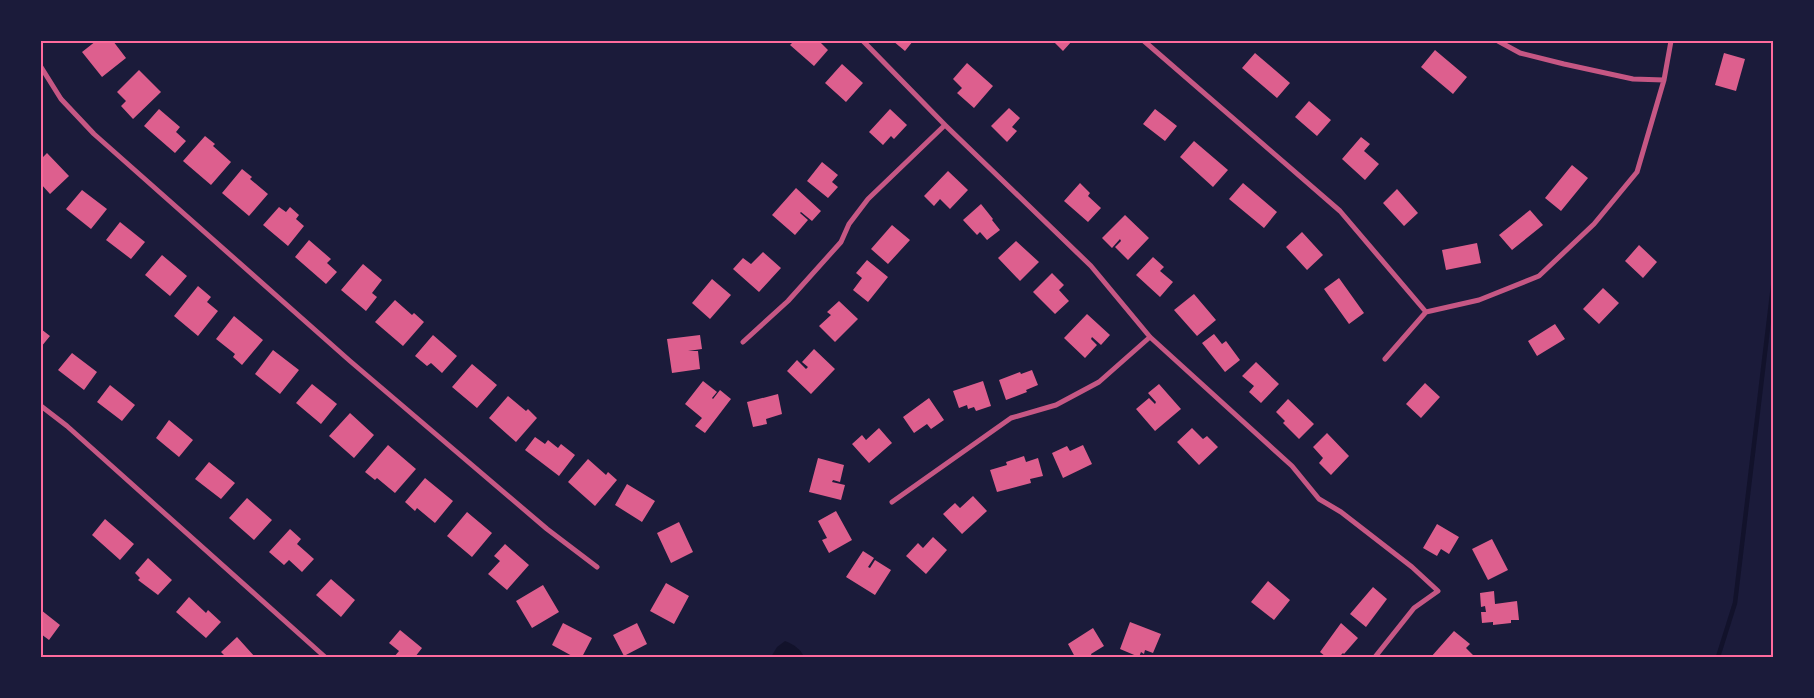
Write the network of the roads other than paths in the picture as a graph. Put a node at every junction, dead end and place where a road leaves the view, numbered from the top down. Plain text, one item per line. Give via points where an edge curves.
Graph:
1 (863, 41) edge
2 (1144, 41) edge
3 (1498, 41) edge
4 (1671, 41) edge
5 (41, 67) edge
6 (1664, 80) junction
7 (945, 125) junction
8 (1426, 312) junction
9 (1150, 337) junction
10 (743, 342) dead end
11 (1385, 359) dead end
12 (41, 406) edge
13 (892, 502) dead end
14 (597, 567) dead end
15 (325, 657) edge
16 (1376, 657) edge

1 - 7 street
2 - 8 street via 1340,211
3 - 6 street via 1520,54 1633,79
4 - 6 street
5 - 14 street via 61,99 94,134 350,361
6 - 8 street via 1637,172 1594,224 1540,276 1479,300
7 - 9 street via 1091,266
7 - 10 street via 868,199 849,224 841,242 788,301
8 - 11 street
9 - 13 street via 1099,382 1056,405 1011,418
9 - 16 street via 1292,466 1319,499 1341,512 1438,591 1414,608
12 - 15 street

